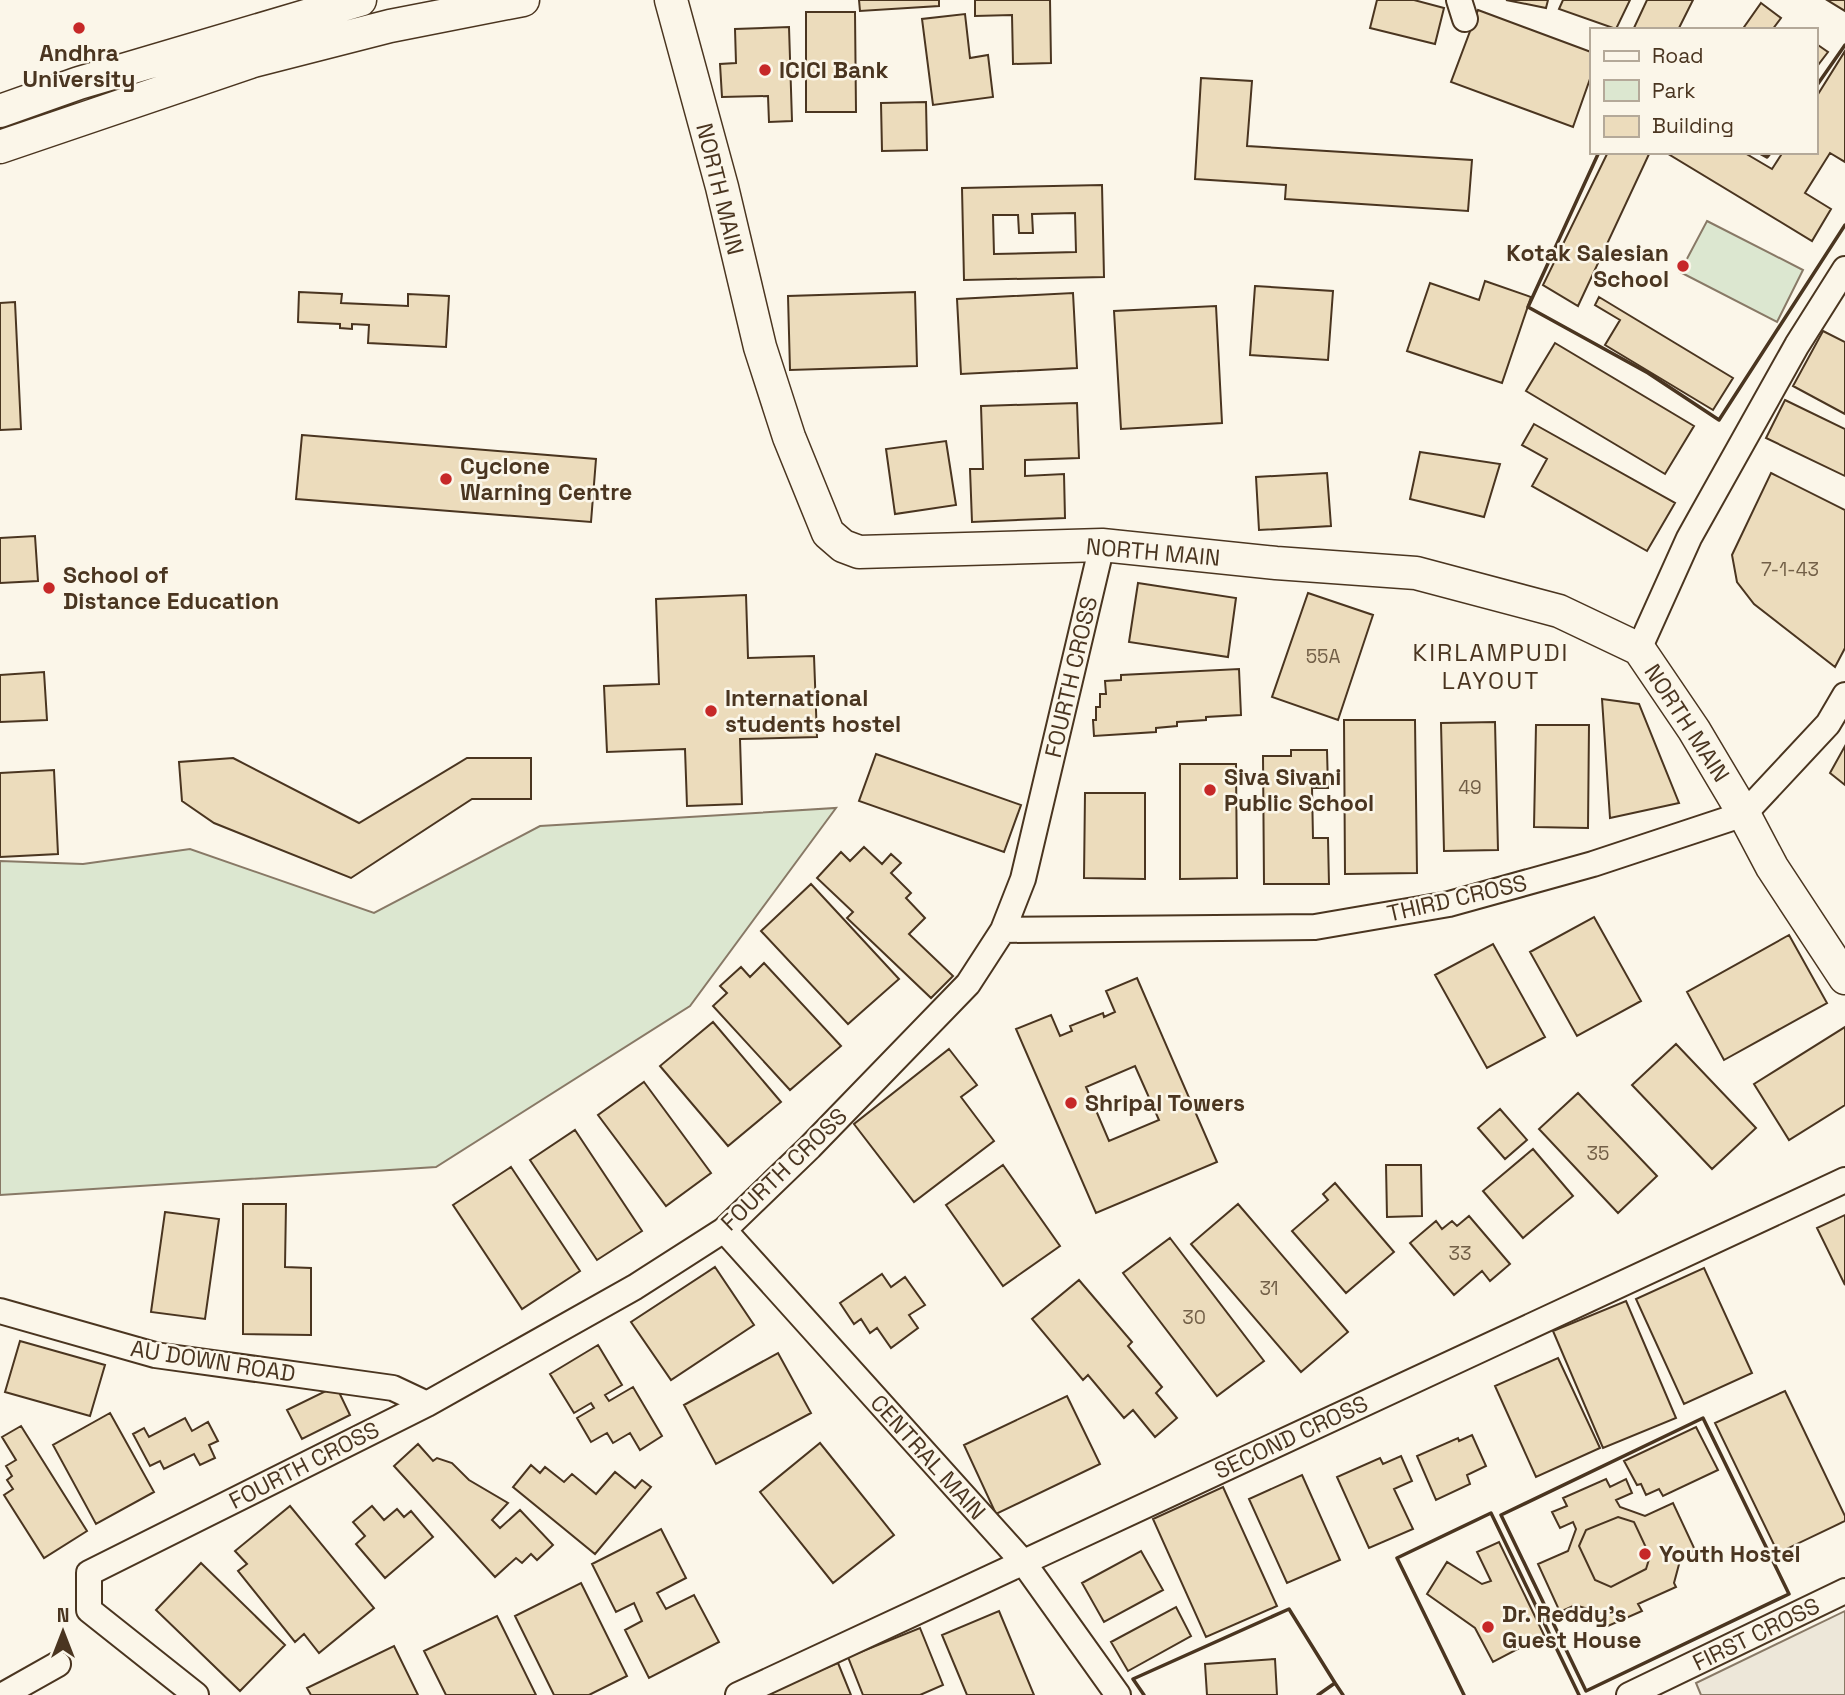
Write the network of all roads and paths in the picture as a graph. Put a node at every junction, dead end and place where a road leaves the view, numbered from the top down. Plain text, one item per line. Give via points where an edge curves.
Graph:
1 (360, 0) edge
2 (523, 0) edge
3 (671, 0) edge
4 (0, 111) edge
5 (0, 147) edge
6 (1845, 269) edge
7 (1102, 545) junction
8 (1639, 649) junction
9 (1845, 695) edge
10 (1744, 814) junction
11 (1003, 930) junction
12 (1845, 978) edge
13 (1845, 1180) edge
14 (724, 1230) junction
15 (0, 1311) edge
16 (427, 1404) junction
17 (1023, 1562) junction
18 (1845, 1591) edge
19 (58, 1664) dead end
20 (3, 1695) edge
21 (196, 1695) edge
22 (738, 1695) edge
23 (1118, 1695) edge
24 (1629, 1695) edge

1 - 4 street
2 - 5 street via 390,26 253,61
3 - 7 street, NORTH MAIN via 760,347 789,437 828,533 859,552
6 - 8 street via 1689,538
7 - 8 street, NORTH MAIN via 1416,573 1559,611
7 - 11 street, FOURTH CROSS via 1023,879
8 - 10 street, NORTH MAIN
9 - 10 street, THIRD CROSS via 1828,724
10 - 11 street, THIRD CROSS via 1593,864 1449,904 1315,927
10 - 12 street, NORTH MAIN via 1772,867
11 - 14 street, FOURTH CROSS via 968,984
13 - 17 street, SECOND CROSS
14 - 16 street, FOURTH CROSS via 635,1287
14 - 17 street, CENTRAL MAIN
15 - 16 street, AU DOWN ROAD via 155,1355 393,1388
16 - 21 street, FOURTH CROSS via 89,1573 89,1610
17 - 22 street, SECOND CROSS
17 - 23 street, CENTRAL MAIN
18 - 24 street, FIRST CROSS
19 - 20 street

